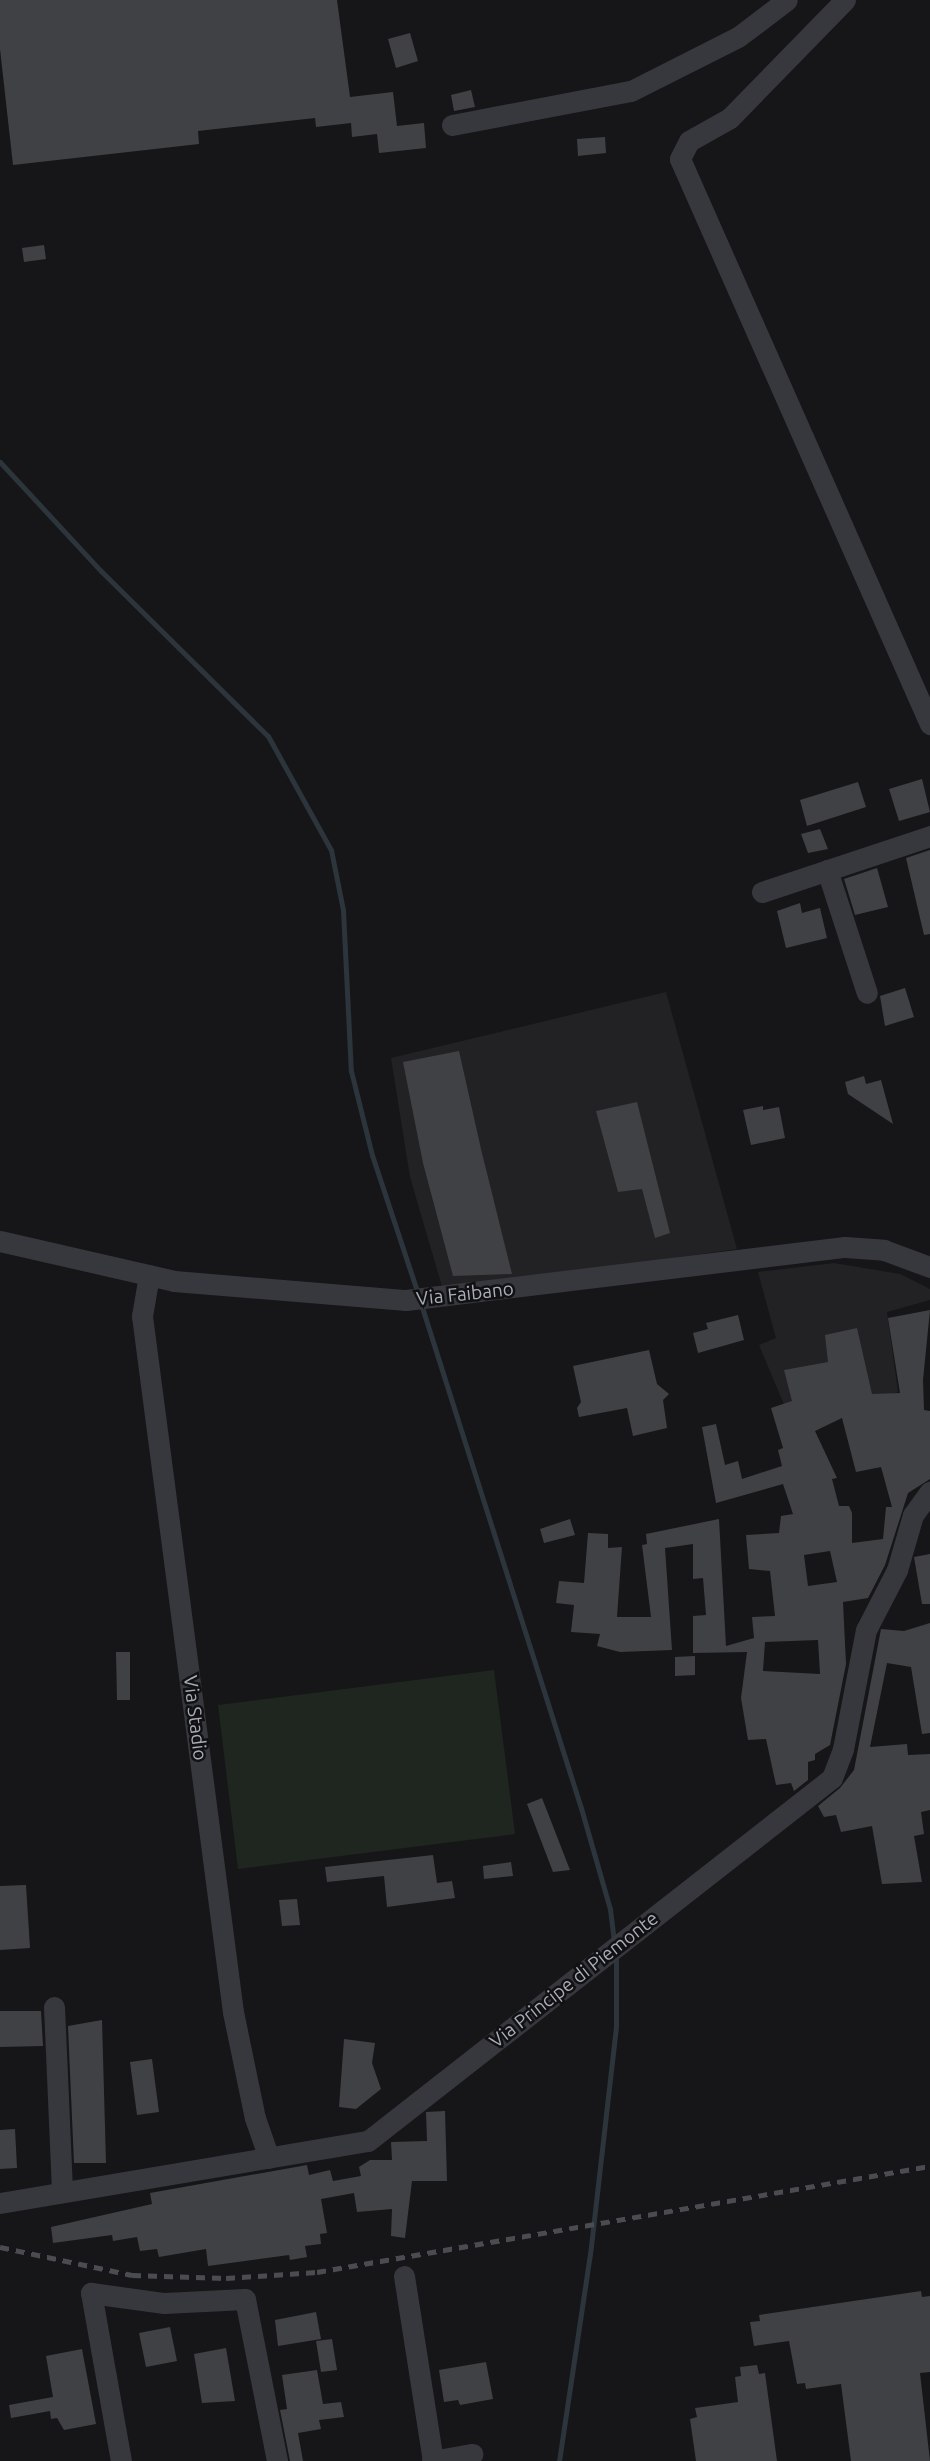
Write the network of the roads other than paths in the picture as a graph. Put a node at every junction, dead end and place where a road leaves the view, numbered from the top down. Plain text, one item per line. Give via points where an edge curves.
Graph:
1 (787, 0) edge
2 (845, 0) edge
3 (452, 125) dead end
4 (930, 724) edge
5 (930, 836) edge
6 (827, 870) junction
7 (762, 892) dead end
8 (867, 993) dead end
9 (0, 1241) edge
10 (930, 1267) edge
11 (149, 1275) junction
12 (930, 1492) edge
13 (54, 2007) dead end
14 (268, 2158) junction
15 (62, 2193) junction
16 (0, 2203) edge
17 (404, 2276) dead end
18 (472, 2454) dead end
19 (121, 2461) edge
20 (277, 2461) edge
21 (433, 2461) edge

1 - 3 street via 738,37 631,91
2 - 4 street via 730,118 689,141 680,159
5 - 6 street
6 - 7 street
6 - 8 street
9 - 11 street, Via Faibano
10 - 11 street, Via Faibano via 884,1250 845,1247 406,1300
11 - 14 street, Via Stadio via 142,1315 233,2012
12 - 14 street, Via Principe di Piemonte via 913,1516 897,1570 866,1630 844,1749 832,1778 369,2141
13 - 15 street
14 - 15 street, Via Principe di Piemonte
15 - 16 street, Via Principe di Piemonte
17 - 21 street
18 - 21 street
19 - 20 street via 90,2293 164,2304 245,2299

